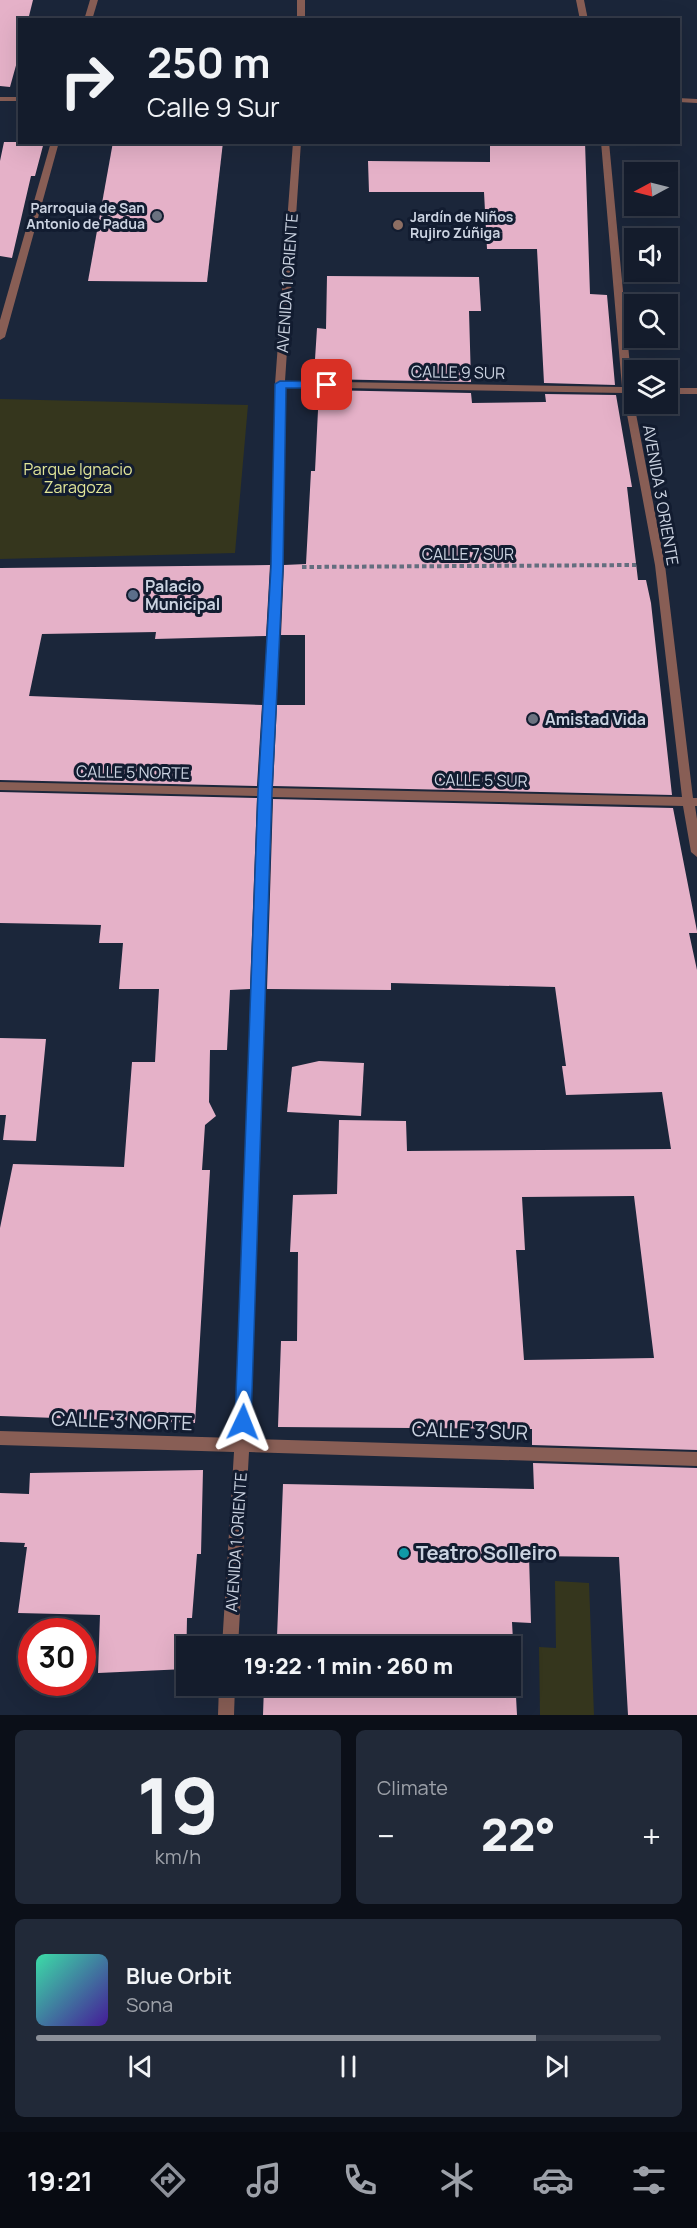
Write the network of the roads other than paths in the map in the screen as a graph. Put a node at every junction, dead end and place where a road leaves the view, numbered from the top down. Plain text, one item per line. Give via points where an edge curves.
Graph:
1 (94, 0) edge
2 (301, 0) edge
3 (580, 0) edge
4 (89, 18) edge
5 (301, 18) edge
6 (584, 18) edge
7 (0, 99) edge
8 (18, 99) edge
9 (680, 100) edge
10 (697, 100) edge
11 (54, 144) edge
12 (297, 144) edge
13 (605, 144) edge
14 (0, 337) edge
15 (628, 360) edge
16 (280, 384) junction
17 (624, 390) edge
18 (678, 391) edge
19 (697, 391) edge
20 (635, 414) edge
21 (0, 786) edge
22 (265, 792) junction
23 (693, 802) edge
24 (697, 852) edge
25 (0, 1438) edge
26 (242, 1445) junction
27 (697, 1459) edge
28 (231, 1636) edge
29 (227, 1696) edge
30 (226, 1715) edge

1 - 4 street
2 - 5 street
3 - 6 street
7 - 8 street
9 - 10 street
11 - 14 street
12 - 16 street, AVENIDA 1 ORIENTE
13 - 15 street, AVENIDA 3 ORIENTE
16 - 17 street, CALLE 9 SUR
16 - 22 street, AVENIDA 1 ORIENTE via 277,567
18 - 19 street
20 - 23 street, AVENIDA 3 ORIENTE
21 - 22 street, CALLE 5 NORTE
22 - 23 street, CALLE 5 SUR
22 - 26 street, AVENIDA 1 ORIENTE
23 - 24 street, AVENIDA 3 ORIENTE
25 - 26 street, CALLE 3 NORTE
26 - 27 street, CALLE 3 SUR
26 - 28 street, AVENIDA 1 ORIENTE
29 - 30 street

